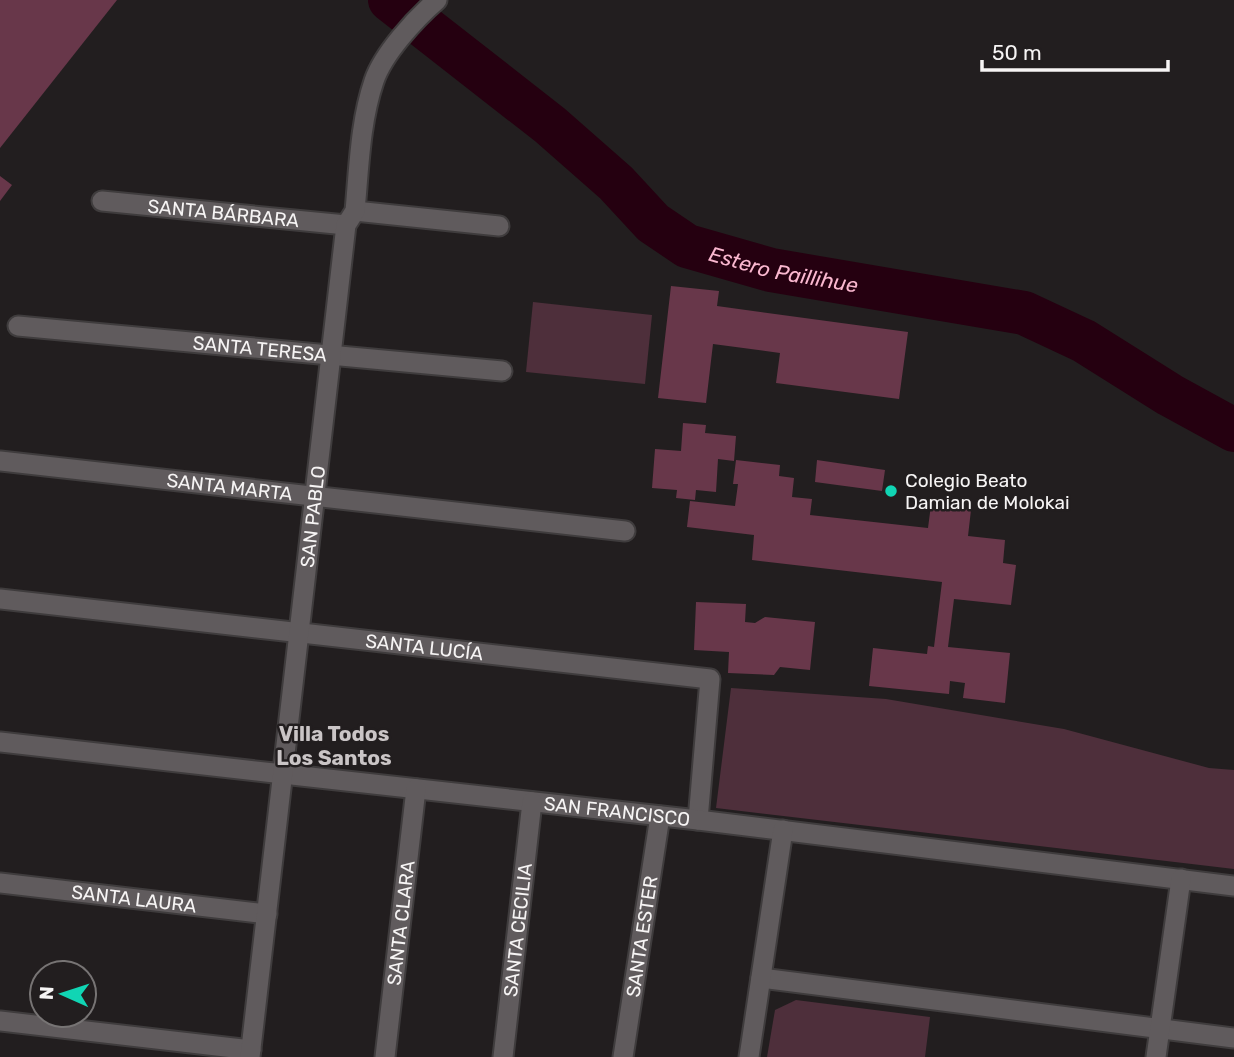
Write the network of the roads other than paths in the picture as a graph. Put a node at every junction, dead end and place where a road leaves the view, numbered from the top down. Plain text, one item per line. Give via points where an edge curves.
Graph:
1 (435, 1) edge
2 (102, 201) dead end
3 (350, 218) junction
4 (499, 226) dead end
5 (19, 326) dead end
6 (331, 355) junction
7 (502, 371) dead end
8 (0, 461) edge
9 (315, 497) junction
10 (625, 531) dead end
11 (0, 599) edge
12 (299, 633) junction
13 (0, 742) edge
14 (283, 774) junction
15 (416, 789) junction
16 (532, 802) junction
17 (660, 816) junction
18 (698, 820) junction
19 (783, 830) junction
20 (1181, 879) junction
21 (0, 883) edge
22 (1234, 886) edge
23 (267, 914) junction
24 (761, 978) junction
25 (0, 1021) edge
26 (1160, 1029) junction
27 (1234, 1038) edge
28 (251, 1053) edge
29 (385, 1057) edge
30 (503, 1057) edge
31 (623, 1057) edge
32 (749, 1057) edge
33 (1156, 1057) edge

1 - 3 street, SAN PABLO via 384,60 374,80
2 - 3 street, SANTA BÁRBARA
3 - 4 street, SANTA BÁRBARA
3 - 6 street, SAN PABLO
5 - 6 street, SANTA TERESA
6 - 7 street, SANTA TERESA
6 - 9 street, SAN PABLO
8 - 9 street, SANTA MARTA
9 - 10 street, SANTA MARTA
9 - 12 street, SAN PABLO
11 - 12 street, SANTA LUCÍA
12 - 14 street, SAN PABLO
12 - 18 street, SANTA LUCÍA via 710,679
13 - 14 street, SAN FRANCISCO
14 - 15 street, SAN FRANCISCO
14 - 23 street, SAN PABLO
15 - 16 street, SAN FRANCISCO
15 - 29 street, SANTA CLARA
16 - 17 street, SAN FRANCISCO
16 - 30 street, SANTA CECILIA
17 - 18 street, SAN FRANCISCO
17 - 31 street, SANTA ESTER
18 - 19 street, SAN FRANCISCO
19 - 20 street, SAN FRANCISCO
19 - 24 street
20 - 22 street, SAN FRANCISCO
20 - 26 street
21 - 23 street, SANTA LAURA
23 - 28 street, SAN PABLO
24 - 26 street
24 - 32 street
25 - 28 street
26 - 27 street
26 - 33 street

